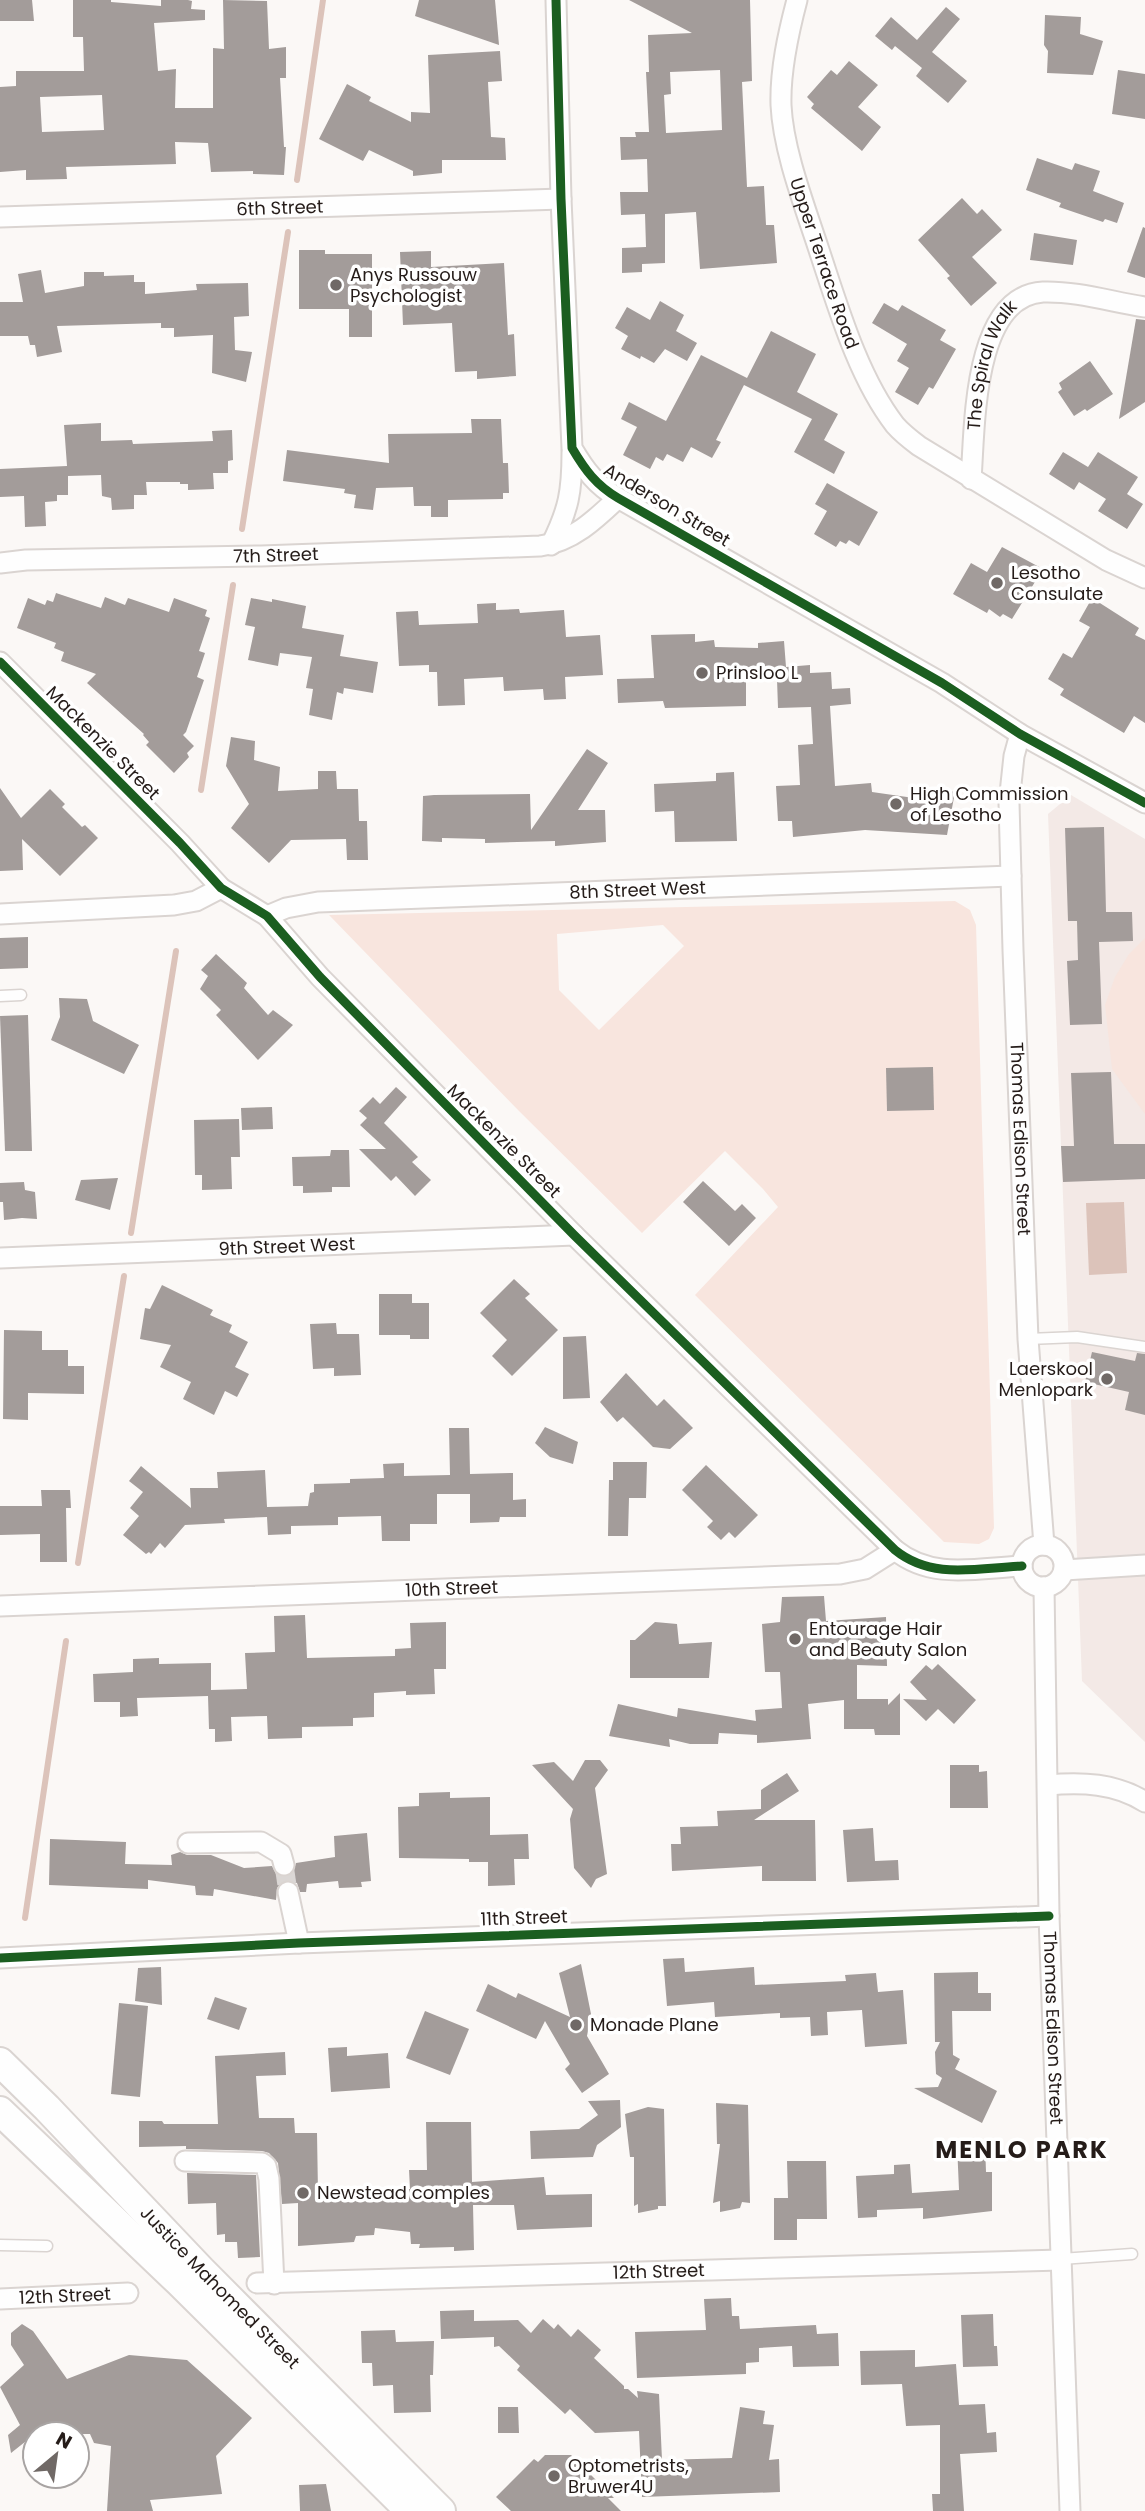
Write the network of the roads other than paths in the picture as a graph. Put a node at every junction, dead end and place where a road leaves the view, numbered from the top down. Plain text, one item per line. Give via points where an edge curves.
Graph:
1 (556, 0) edge
2 (797, 0) edge
3 (561, 199) junction
4 (0, 217) edge
5 (1145, 307) edge
6 (572, 448) junction
7 (971, 479) junction
8 (618, 498) junction
9 (551, 545) junction
10 (0, 563) edge
11 (1145, 578) edge
12 (0, 662) edge
13 (1020, 734) junction
14 (1145, 803) edge
15 (1011, 877) junction
16 (221, 888) junction
17 (0, 914) edge
18 (267, 916) junction
19 (21, 995) dead end
20 (0, 996) edge
21 (574, 1235) junction
22 (0, 1258) edge
23 (1028, 1339) junction
24 (1145, 1347) edge
25 (1044, 1545) junction
26 (895, 1550) junction
27 (1145, 1565) edge
28 (1022, 1566) junction
29 (1064, 1570) junction
30 (1044, 1587) junction
31 (0, 1606) edge
32 (1048, 1785) junction
33 (1145, 1802) edge
34 (188, 1843) dead end
35 (284, 1865) tunnel mouth
36 (288, 1892) tunnel mouth
37 (1049, 1916) junction
38 (299, 1942) junction
39 (0, 1958) edge
40 (0, 2063) edge
41 (0, 2111) edge
42 (185, 2161) dead end
43 (0, 2245) edge
44 (47, 2246) dead end
45 (1132, 2255) dead end
46 (1060, 2260) junction
47 (128, 2293) dead end
48 (0, 2298) edge
49 (410, 2511) edge
50 (441, 2511) edge
51 (1070, 2511) edge

1 - 3 street
2 - 7 street, Upper Terrace Road via 786,48 781,106 798,188 842,316 880,401 897,427
3 - 4 street, 6th Street
3 - 6 street
5 - 7 street, The Spiral Walk via 1041,292 1013,304 998,322 982,363
6 - 8 street, Anderson Street via 592,479
6 - 9 street via 571,495
7 - 11 street, Upper Terrace Road
8 - 9 street, 7th Street via 579,531
8 - 13 street, Anderson Street via 942,682
9 - 10 street, 7th Street
12 - 16 street, Mackenzie Street
13 - 14 street, Anderson Street
13 - 15 street, Thomas Edison Street via 1010,790
15 - 18 street, 8th Street West via 318,902
15 - 23 street, Thomas Edison Street
16 - 17 street via 196,901 174,905
16 - 18 street, Mackenzie Street
18 - 21 street, Mackenzie Street via 320,977
19 - 20 lane
21 - 22 street, 9th Street West
21 - 26 street, Mackenzie Street
23 - 24 lane via 1077,1336
23 - 25 street, Thomas Edison Street
25 - 28 street via 1031,1549
25 - 29 street via 1062,1556
26 - 28 street, Mackenzie Street via 929,1569
26 - 31 street, 10th Street via 865,1569 840,1574
27 - 29 street
28 - 30 street via 1031,1584
29 - 30 street via 1057,1582
30 - 32 street, Thomas Edison Street
32 - 33 street via 1110,1787
32 - 37 street, Thomas Edison Street
34 - 35 street via 261,1842 281,1854
36 - 38 street
37 - 38 street, 11th Street
37 - 46 street, Thomas Edison Street
38 - 39 street, 11th Street
40 - 50 main road, Justice Mahomed Street
41 - 49 main road, Justice Mahomed Street
42 - 46 street, 12th Street via 266,2166 265,2283
43 - 44 lane
45 - 46 lane
46 - 51 street, Thomas Edison Street
47 - 48 street, 12th Street

